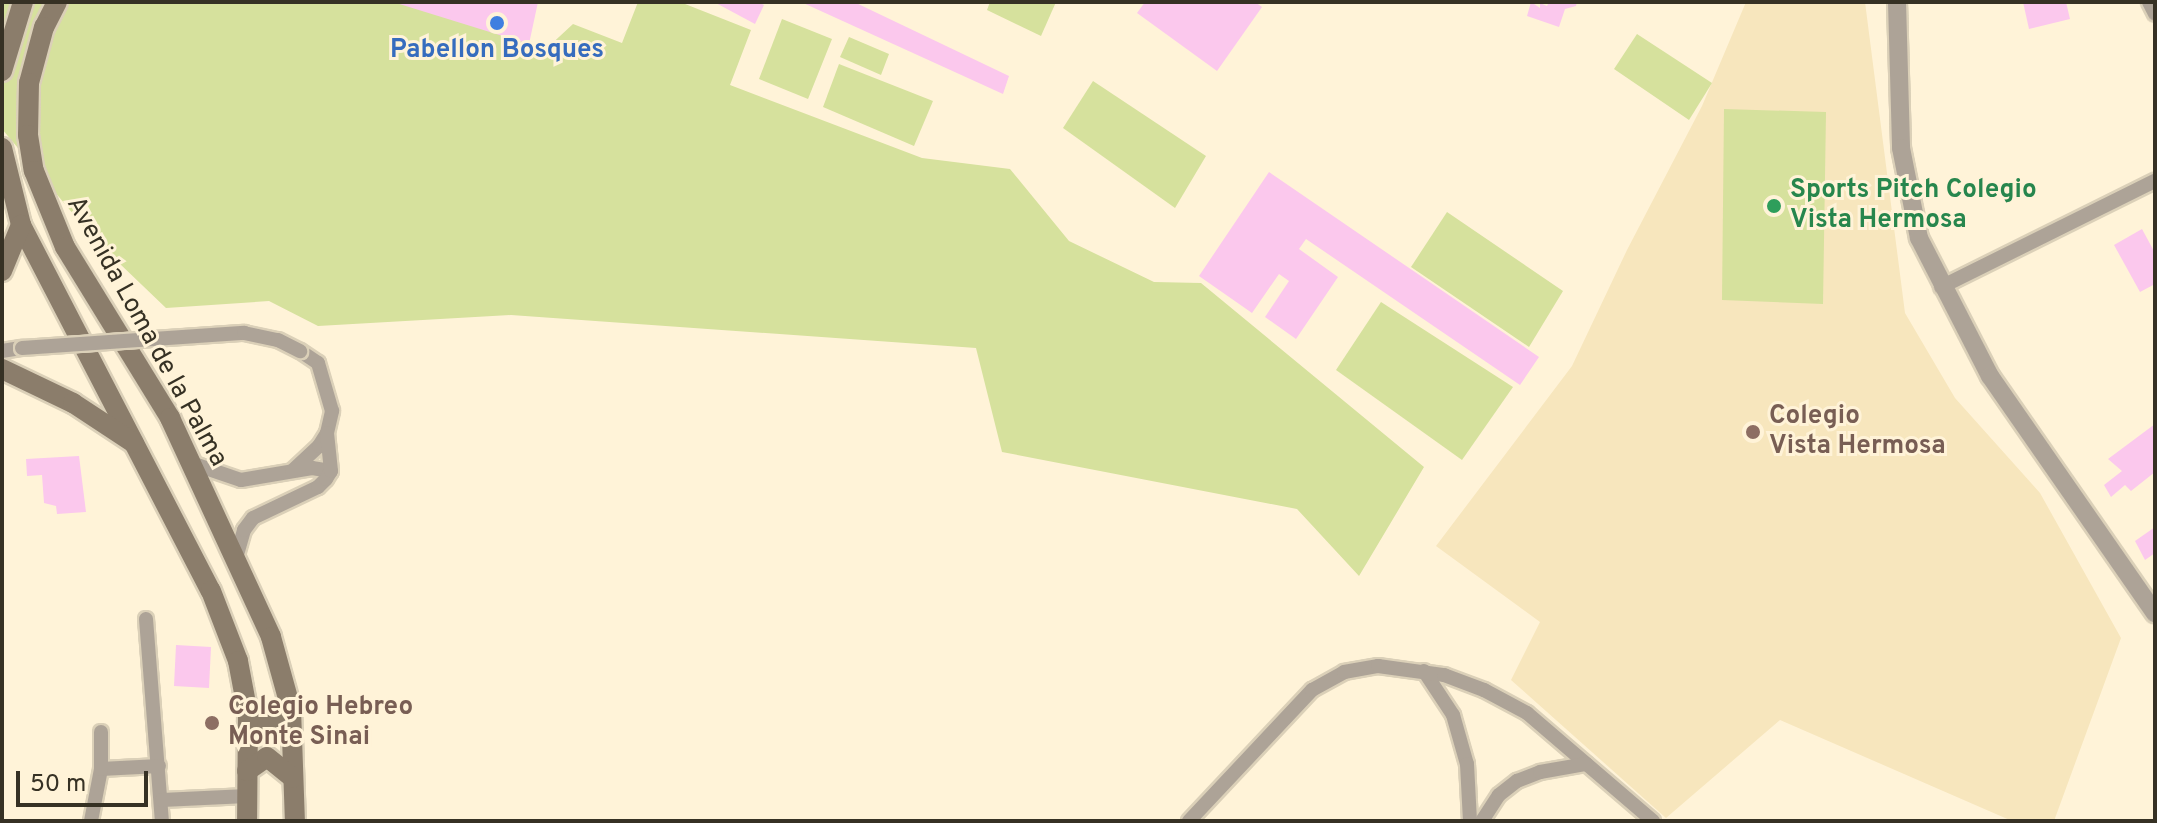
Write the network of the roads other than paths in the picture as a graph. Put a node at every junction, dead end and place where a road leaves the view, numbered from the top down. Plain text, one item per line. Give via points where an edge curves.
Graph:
1 (23, 2) edge
2 (57, 2) edge
3 (1897, 2) edge
4 (2149, 2) edge
5 (2155, 14) edge
6 (2, 71) edge
7 (2, 148) edge
8 (2155, 181) edge
9 (21, 225) junction
10 (2, 271) edge
11 (1941, 287) junction
12 (2, 351) edge
13 (2, 369) edge
14 (327, 433) junction
15 (136, 444) junction
16 (191, 463) junction
17 (292, 471) junction
18 (331, 471) junction
19 (236, 558) junction
20 (2155, 613) edge
21 (146, 619) dead end
22 (1424, 671) junction
23 (291, 709) junction
24 (248, 714) junction
25 (101, 732) dead end
26 (1586, 764) junction
27 (159, 766) junction
28 (101, 769) junction
29 (247, 771) junction
30 (293, 778) junction
31 (247, 796) junction
32 (162, 800) junction
33 (91, 821) edge
34 (162, 821) edge
35 (247, 821) edge
36 (295, 821) edge
37 (1189, 821) edge
38 (1470, 821) edge
39 (1482, 821) edge
40 (1653, 821) edge

1 - 6 main road
2 - 16 main road, Avenida Loma de la Palma via 44,27 29,83 34,171 65,247 170,418
3 - 11 street via 1904,173 1919,238
4 - 5 street
7 - 9 main road
8 - 11 street
9 - 10 main road
9 - 15 main road
11 - 20 street via 1990,376
12 - 14 street, bridge via 244,333 278,340 318,363 332,411
13 - 15 main road via 73,403
14 - 17 street
14 - 18 street
15 - 24 main road via 211,591 238,661
16 - 17 street via 241,480
16 - 19 main road, Avenida Loma de la Palma
17 - 18 street
18 - 19 street via 318,487 253,518
19 - 23 main road, Avenida Loma de la Palma via 271,637
21 - 27 street
22 - 26 street via 1484,690 1527,713
22 - 37 street via 1378,666 1344,672 1312,690
22 - 38 street via 1453,715 1467,764
23 - 24 main road via 267,726
23 - 30 main road, Avenida Loma de la Palma
24 - 29 main road
25 - 28 street
26 - 39 street via 1517,781 1499,795
26 - 40 street
27 - 28 street
27 - 32 street
28 - 33 street
29 - 30 main road via 267,757
29 - 31 main road
30 - 36 main road, Avenida Loma de la Palma
31 - 32 street
31 - 35 main road
32 - 34 street

